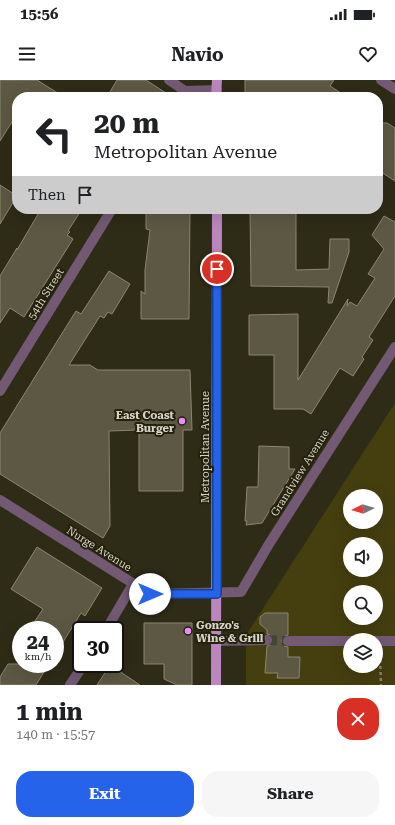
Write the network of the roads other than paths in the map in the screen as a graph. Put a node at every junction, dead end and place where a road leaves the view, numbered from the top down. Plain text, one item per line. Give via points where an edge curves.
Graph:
1 (169, 80) edge
2 (382, 80) edge
3 (217, 89) edge
4 (395, 89) edge
5 (181, 92) edge
6 (197, 92) edge
7 (109, 214) edge
8 (216, 214) edge
9 (395, 347) edge
10 (0, 391) edge
11 (0, 500) edge
12 (133, 584) junction
13 (217, 594) junction
14 (111, 621) edge
15 (267, 640) tunnel mouth
16 (216, 641) junction
17 (288, 641) tunnel mouth
18 (343, 641) edge
19 (383, 641) edge
20 (395, 641) edge
21 (78, 673) edge
22 (70, 685) edge
23 (216, 685) edge

1 - 5 street
2 - 4 street
3 - 6 street
7 - 10 street, 54th Street
8 - 13 main road, Metropolitan Avenue
9 - 13 street, Grandview Avenue via 241,592
11 - 12 street, Nurge Avenue
12 - 13 street, Nurge Avenue via 150,594
12 - 14 street
13 - 16 main road, Metropolitan Avenue
15 - 16 street
16 - 23 main road, Metropolitan Avenue
17 - 18 street
19 - 20 street
21 - 22 street

